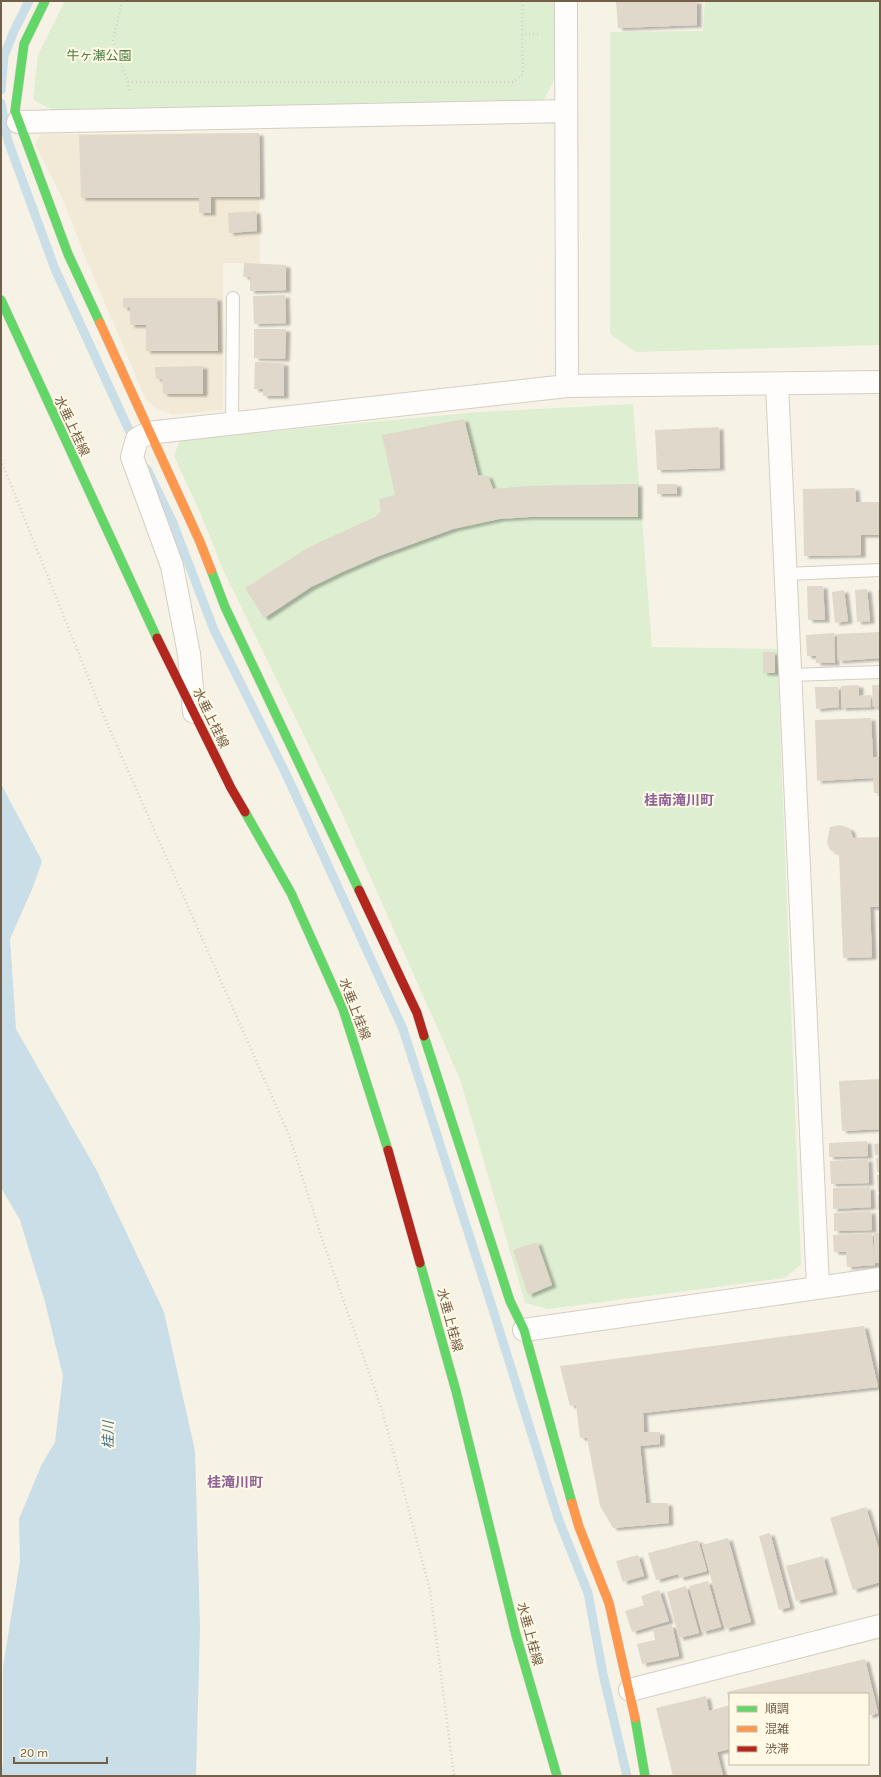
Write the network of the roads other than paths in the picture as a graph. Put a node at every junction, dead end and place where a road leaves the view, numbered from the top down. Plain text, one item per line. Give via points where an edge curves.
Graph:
1 (45, 1) edge
2 (566, 1) edge
3 (566, 111) junction
4 (18, 122) junction
5 (233, 298) dead end
6 (1, 300) edge
7 (880, 382) edge
8 (777, 384) junction
9 (567, 386) junction
10 (232, 423) junction
11 (139, 443) junction
12 (880, 570) edge
13 (785, 574) junction
14 (880, 672) edge
15 (790, 675) junction
16 (194, 715) junction
17 (880, 1279) edge
18 (818, 1288) junction
19 (524, 1330) junction
20 (880, 1626) edge
21 (630, 1690) junction
22 (557, 1776) edge
23 (645, 1776) edge

1 - 4 street via 24,44 15,111
2 - 3 street
3 - 4 street
3 - 9 street
4 - 11 street
5 - 10 lane
6 - 16 street, 水垂上桂線
7 - 8 street
8 - 9 street
8 - 13 street
9 - 10 street
10 - 11 street
11 - 16 street via 172,566 189,654
11 - 19 street via 200,542 225,607 416,1013 510,1301
12 - 13 lane
13 - 15 street
14 - 15 lane
15 - 18 street
16 - 22 street, 水垂上桂線 via 231,788 291,893 343,1009 400,1188 456,1391 516,1635
17 - 18 street
18 - 19 street
19 - 21 street via 579,1527 609,1603
20 - 21 street
21 - 23 street

